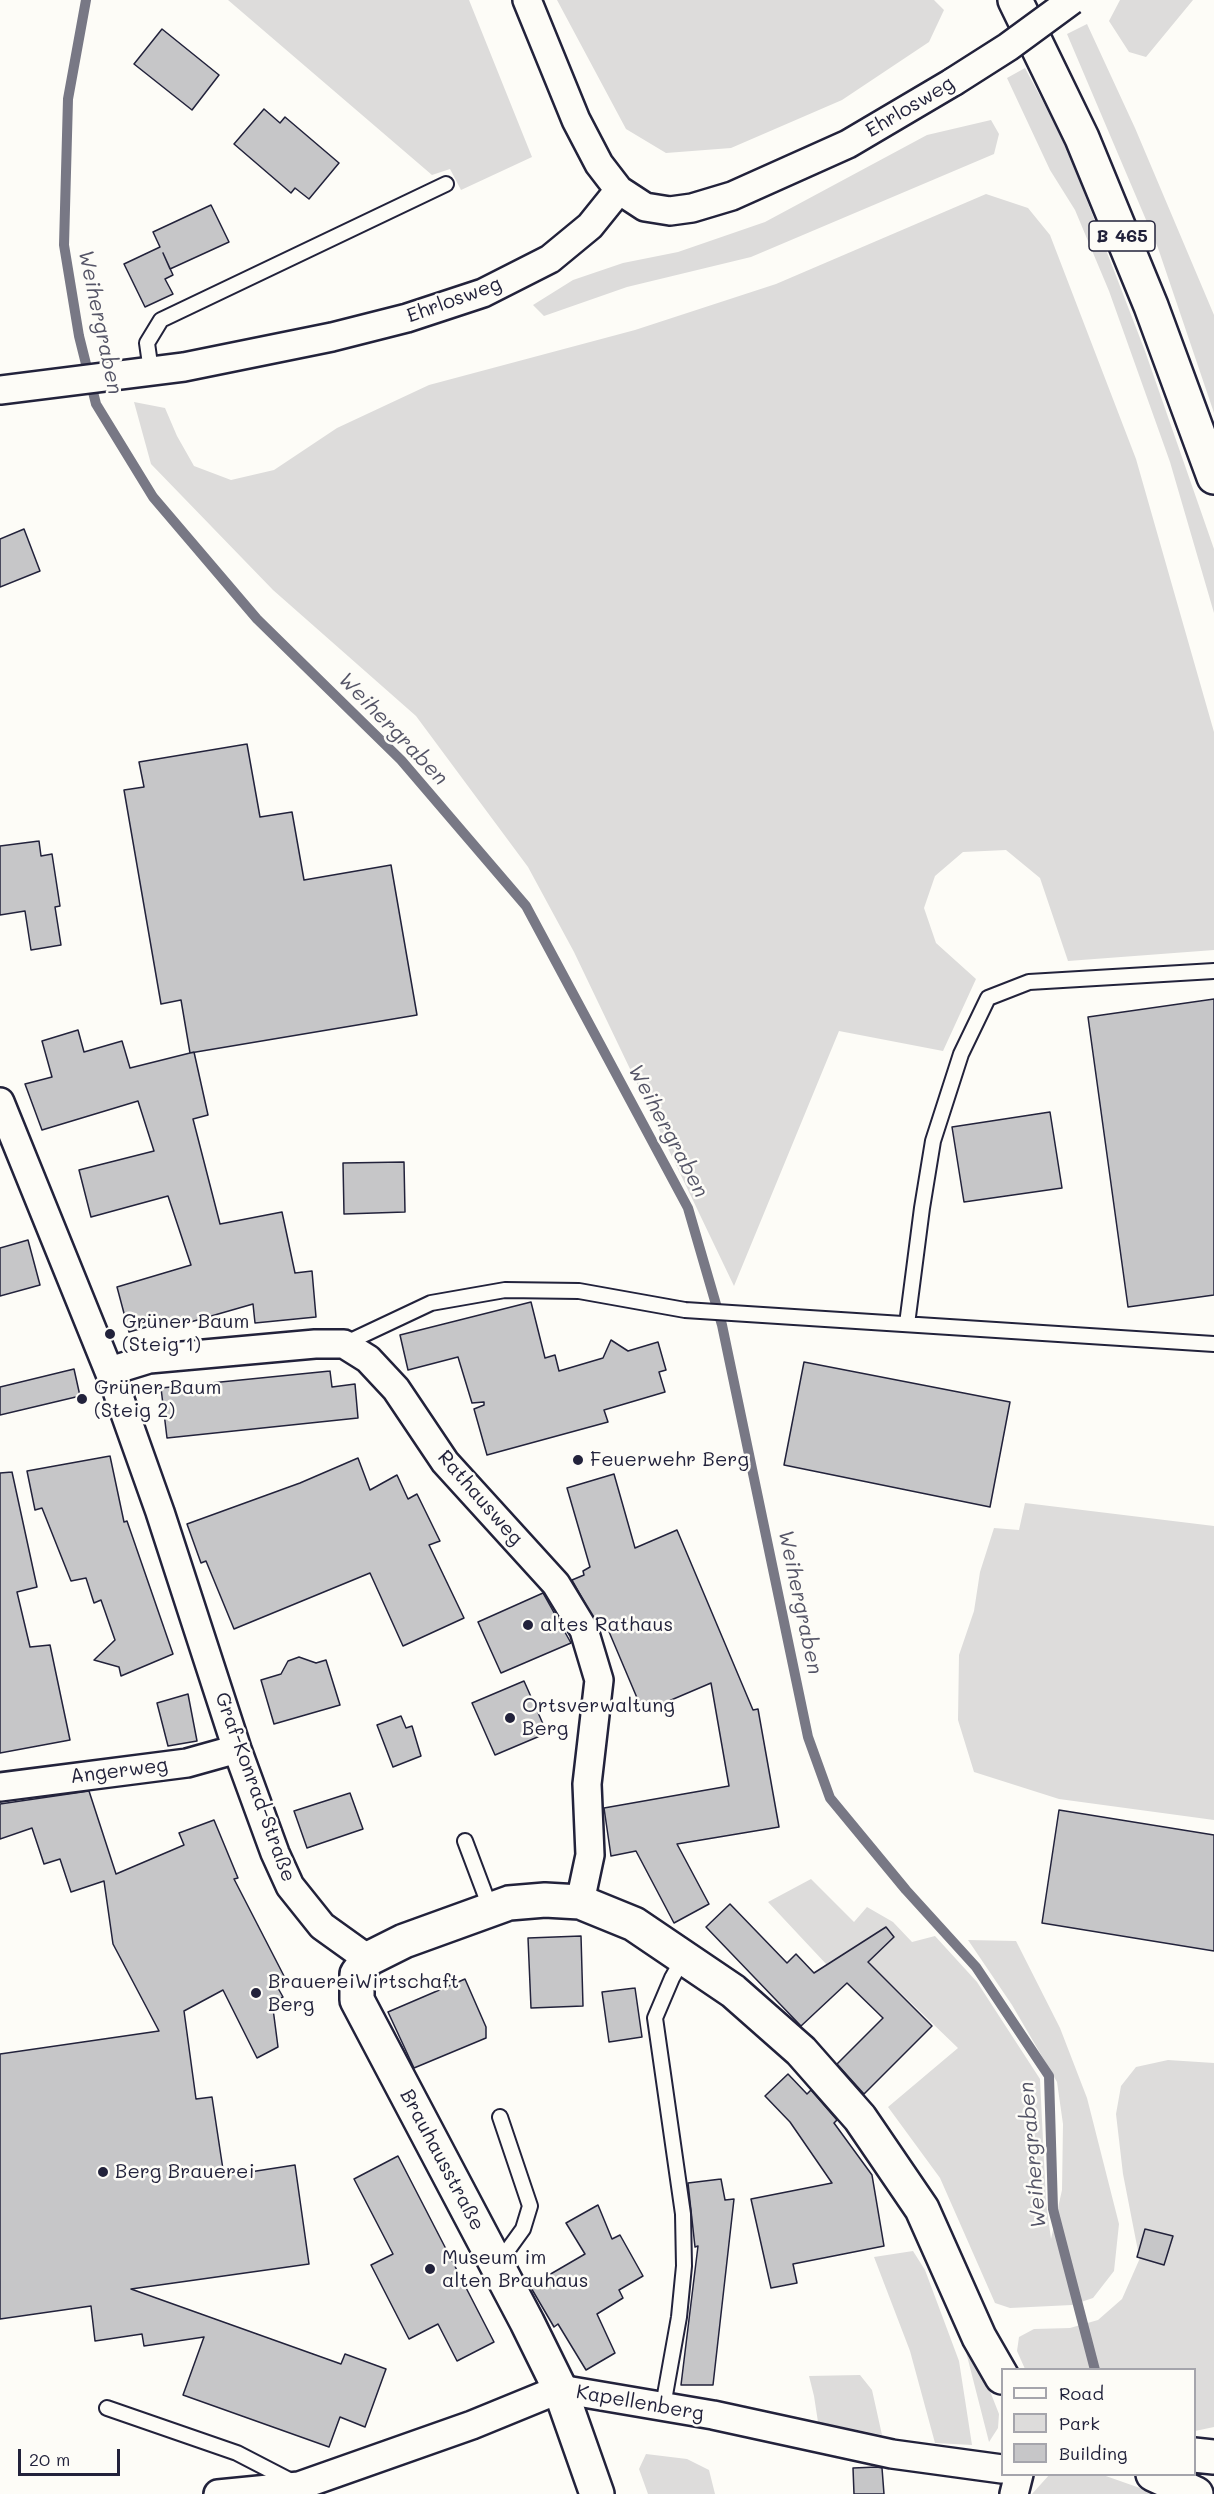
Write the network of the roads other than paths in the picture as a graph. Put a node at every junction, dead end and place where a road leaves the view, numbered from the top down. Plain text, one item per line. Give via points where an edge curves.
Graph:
1 (527, 0) edge
2 (1015, 0) edge
3 (1072, 0) edge
4 (446, 184) dead end
5 (619, 190) junction
6 (152, 371) junction
7 (0, 390) edge
8 (1214, 477) edge
9 (1214, 971) edge
10 (0, 1102) edge
11 (908, 1324) junction
12 (344, 1344) junction
13 (1214, 1344) edge
14 (110, 1371) junction
15 (237, 1749) junction
16 (0, 1787) edge
17 (465, 1841) dead end
18 (580, 1902) junction
19 (491, 1910) junction
20 (685, 1956) junction
21 (368, 1959) junction
22 (500, 2117) dead end
23 (497, 2265) junction
24 (1001, 2375) edge
25 (560, 2389) junction
26 (663, 2406) junction
27 (107, 2408) dead end
28 (1001, 2469) edge
29 (1019, 2476) edge
30 (1155, 2476) edge
31 (297, 2490) edge
32 (218, 2494) edge
33 (597, 2494) edge
34 (1014, 2494) edge
35 (1196, 2494) edge

1 - 5 street via 576,120 599,164
2 - 8 street, B 465 via 1082,138 1151,306
3 - 5 street, Ehrlosweg, bridge via 1008,47 848,144 732,196 670,211 645,207
4 - 6 lane via 160,320 147,343
5 - 6 street, Ehrlosweg via 590,226 550,259 483,293 333,337
6 - 7 street, Ehrlosweg
9 - 11 lane via 1029,982 988,998 961,1054 933,1142
10 - 14 street, Graf-Konrad-Straße
11 - 12 lane via 702,1311 579,1291 505,1290 431,1303
11 - 13 lane
12 - 14 street via 149,1359
12 - 18 street, Rathausweg via 368,1359 396,1389 446,1462 556,1584 584,1630 599,1680 587,1784 590,1855
14 - 15 street, Graf-Konrad-Straße
15 - 16 street, Angerweg via 187,1763
15 - 21 street, Graf-Konrad-Straße via 290,1886 322,1926
17 - 19 lane
18 - 19 street via 509,1903
18 - 20 street via 634,1924
19 - 21 street via 404,1941
20 - 24 street via 734,1991 801,2051 860,2118 922,2209 979,2337
20 - 26 lane via 655,2018 683,2214 684,2266 679,2317
21 - 23 street, Brauhausstraße via 357,1974 357,2000
22 - 23 lane via 530,2206 523,2229
23 - 25 street, Brauhausstraße
25 - 26 street, Kapellenberg
25 - 31 street, Kapellenberg
25 - 33 street, Brauhausstraße
26 - 28 street, Kapellenberg via 892,2454
27 - 31 lane via 237,2453
29 - 34 street
30 - 35 street
31 - 32 street, Kapellenberg

